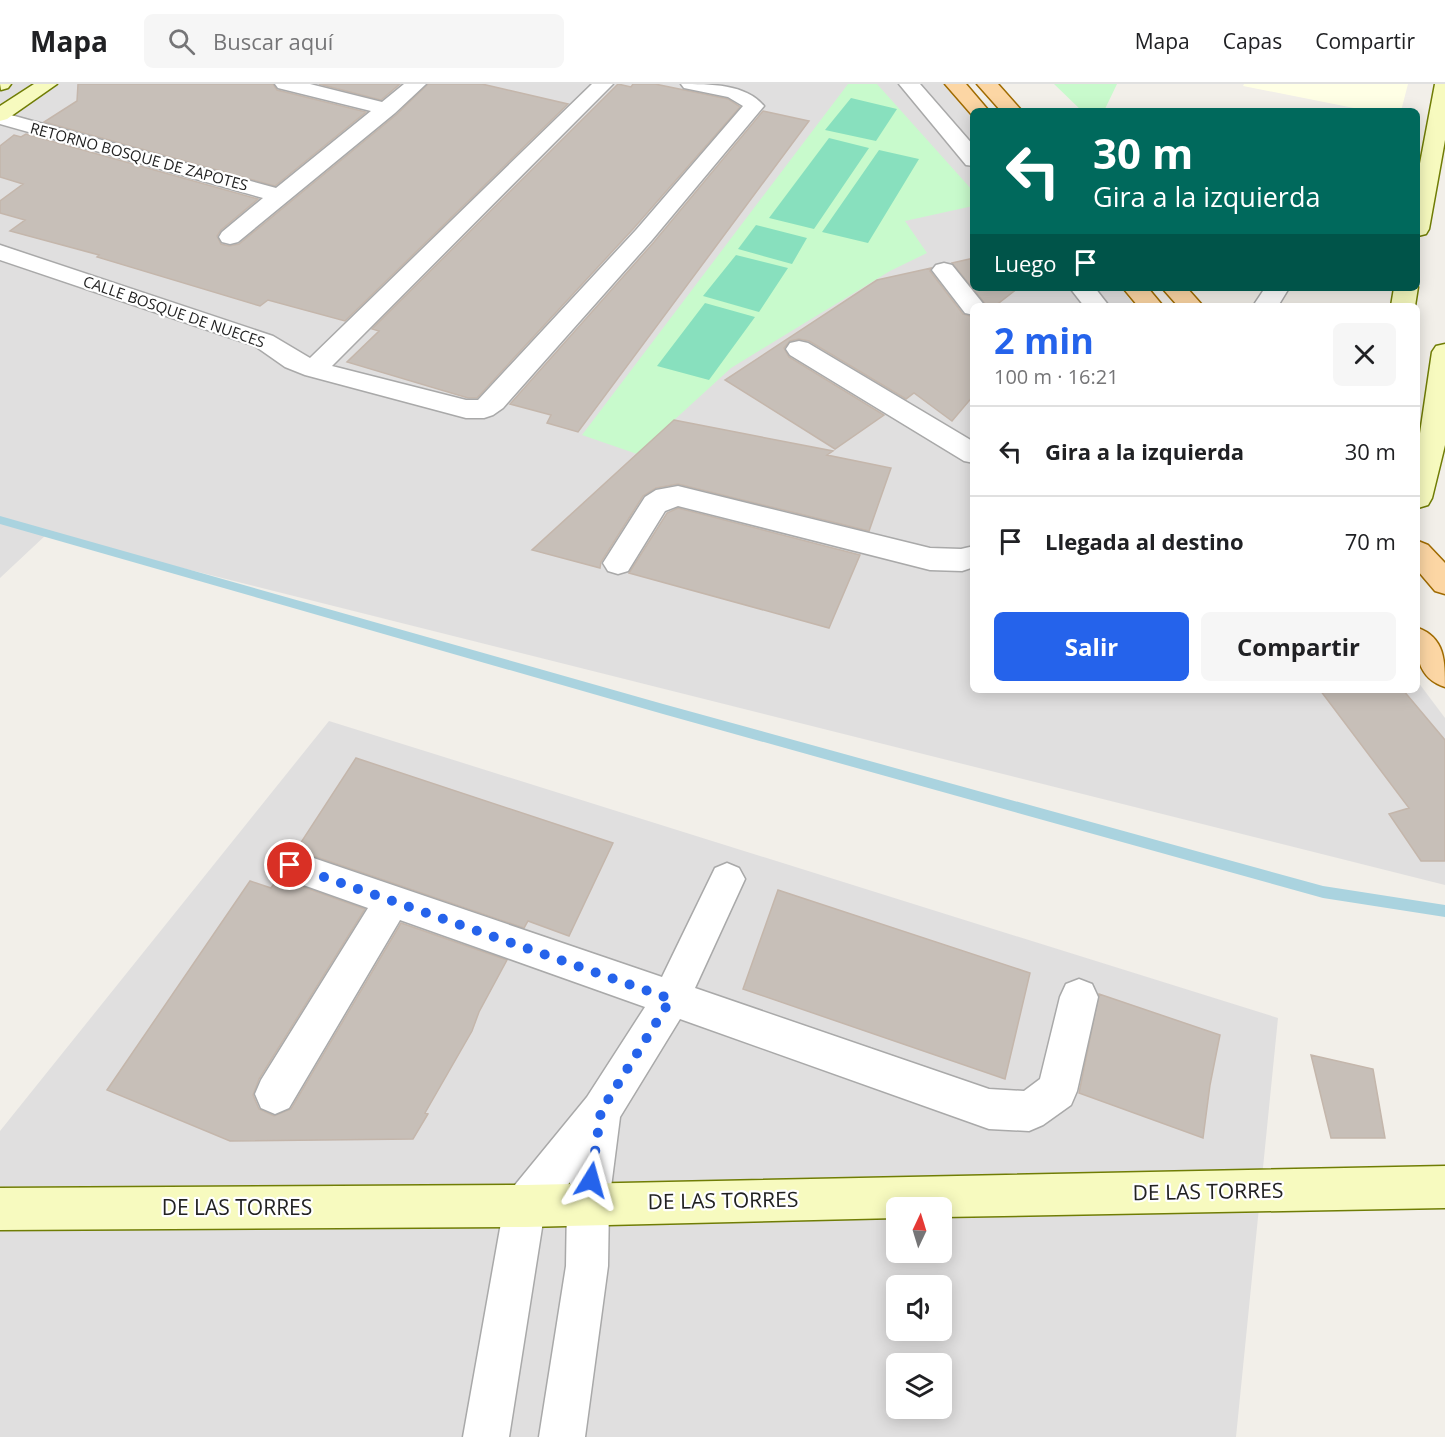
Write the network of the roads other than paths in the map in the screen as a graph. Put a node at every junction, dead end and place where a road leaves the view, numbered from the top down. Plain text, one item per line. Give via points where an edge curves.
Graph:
1 (47, 84) edge
2 (285, 84) edge
3 (416, 84) edge
4 (603, 84) edge
5 (691, 84) edge
6 (909, 84) edge
7 (955, 84) edge
8 (987, 84) edge
9 (1445, 84) edge
10 (975, 108) edge
11 (1009, 108) edge
12 (388, 109) junction
13 (0, 117) edge
14 (970, 155) edge
15 (279, 195) junction
16 (1420, 218) edge
17 (230, 237) dead end
18 (0, 252) edge
19 (944, 270) dead end
20 (1084, 291) edge
21 (1138, 291) edge
22 (1177, 291) edge
23 (970, 303) edge
24 (1094, 303) edge
25 (1148, 303) edge
26 (1188, 303) edge
27 (799, 349) dead end
28 (1445, 352) edge
29 (314, 369) junction
30 (969, 442) edge
31 (1420, 490) edge
32 (1420, 554) edge
33 (970, 557) edge
34 (618, 563) dead end
35 (1445, 583) edge
36 (1420, 643) edge
37 (1445, 675) edge
38 (290, 865) dead end
39 (727, 879) dead end
40 (392, 901) junction
41 (1078, 997) dead end
42 (671, 999) junction
43 (275, 1094) dead end
44 (601, 1111) junction
45 (1445, 1187) edge
46 (588, 1203) junction
47 (525, 1206) junction
48 (0, 1209) edge
49 (486, 1437) edge
50 (562, 1437) edge

1 - 13 main road
2 - 12 street
3 - 12 street
4 - 29 street
5 - 29 street, CALLE BOSQUE DE NUECES via 744,95 754,106 494,402 484,409 466,410
6 - 14 street
7 - 10 main road
8 - 11 main road
9 - 16 main road
12 - 15 street
13 - 15 street, RETORNO BOSQUE DE ZAPOTES
15 - 17 street
18 - 29 street, CALLE BOSQUE DE NUECES via 264,341
19 - 23 street
20 - 24 street
21 - 25 main road
22 - 26 main road
27 - 30 street
28 - 31 main road via 1434,435
32 - 35 main road
33 - 34 street via 930,559 678,496 655,504
36 - 37 main road
38 - 40 street
39 - 42 street
40 - 42 street
40 - 43 street
41 - 42 street via 1057,1091 1029,1111 990,1109
42 - 44 street
44 - 46 street
44 - 47 street
45 - 46 main road, DE LAS TORRES
46 - 47 main road, DE LAS TORRES
46 - 50 street via 586,1266
47 - 48 main road, DE LAS TORRES
47 - 49 street

